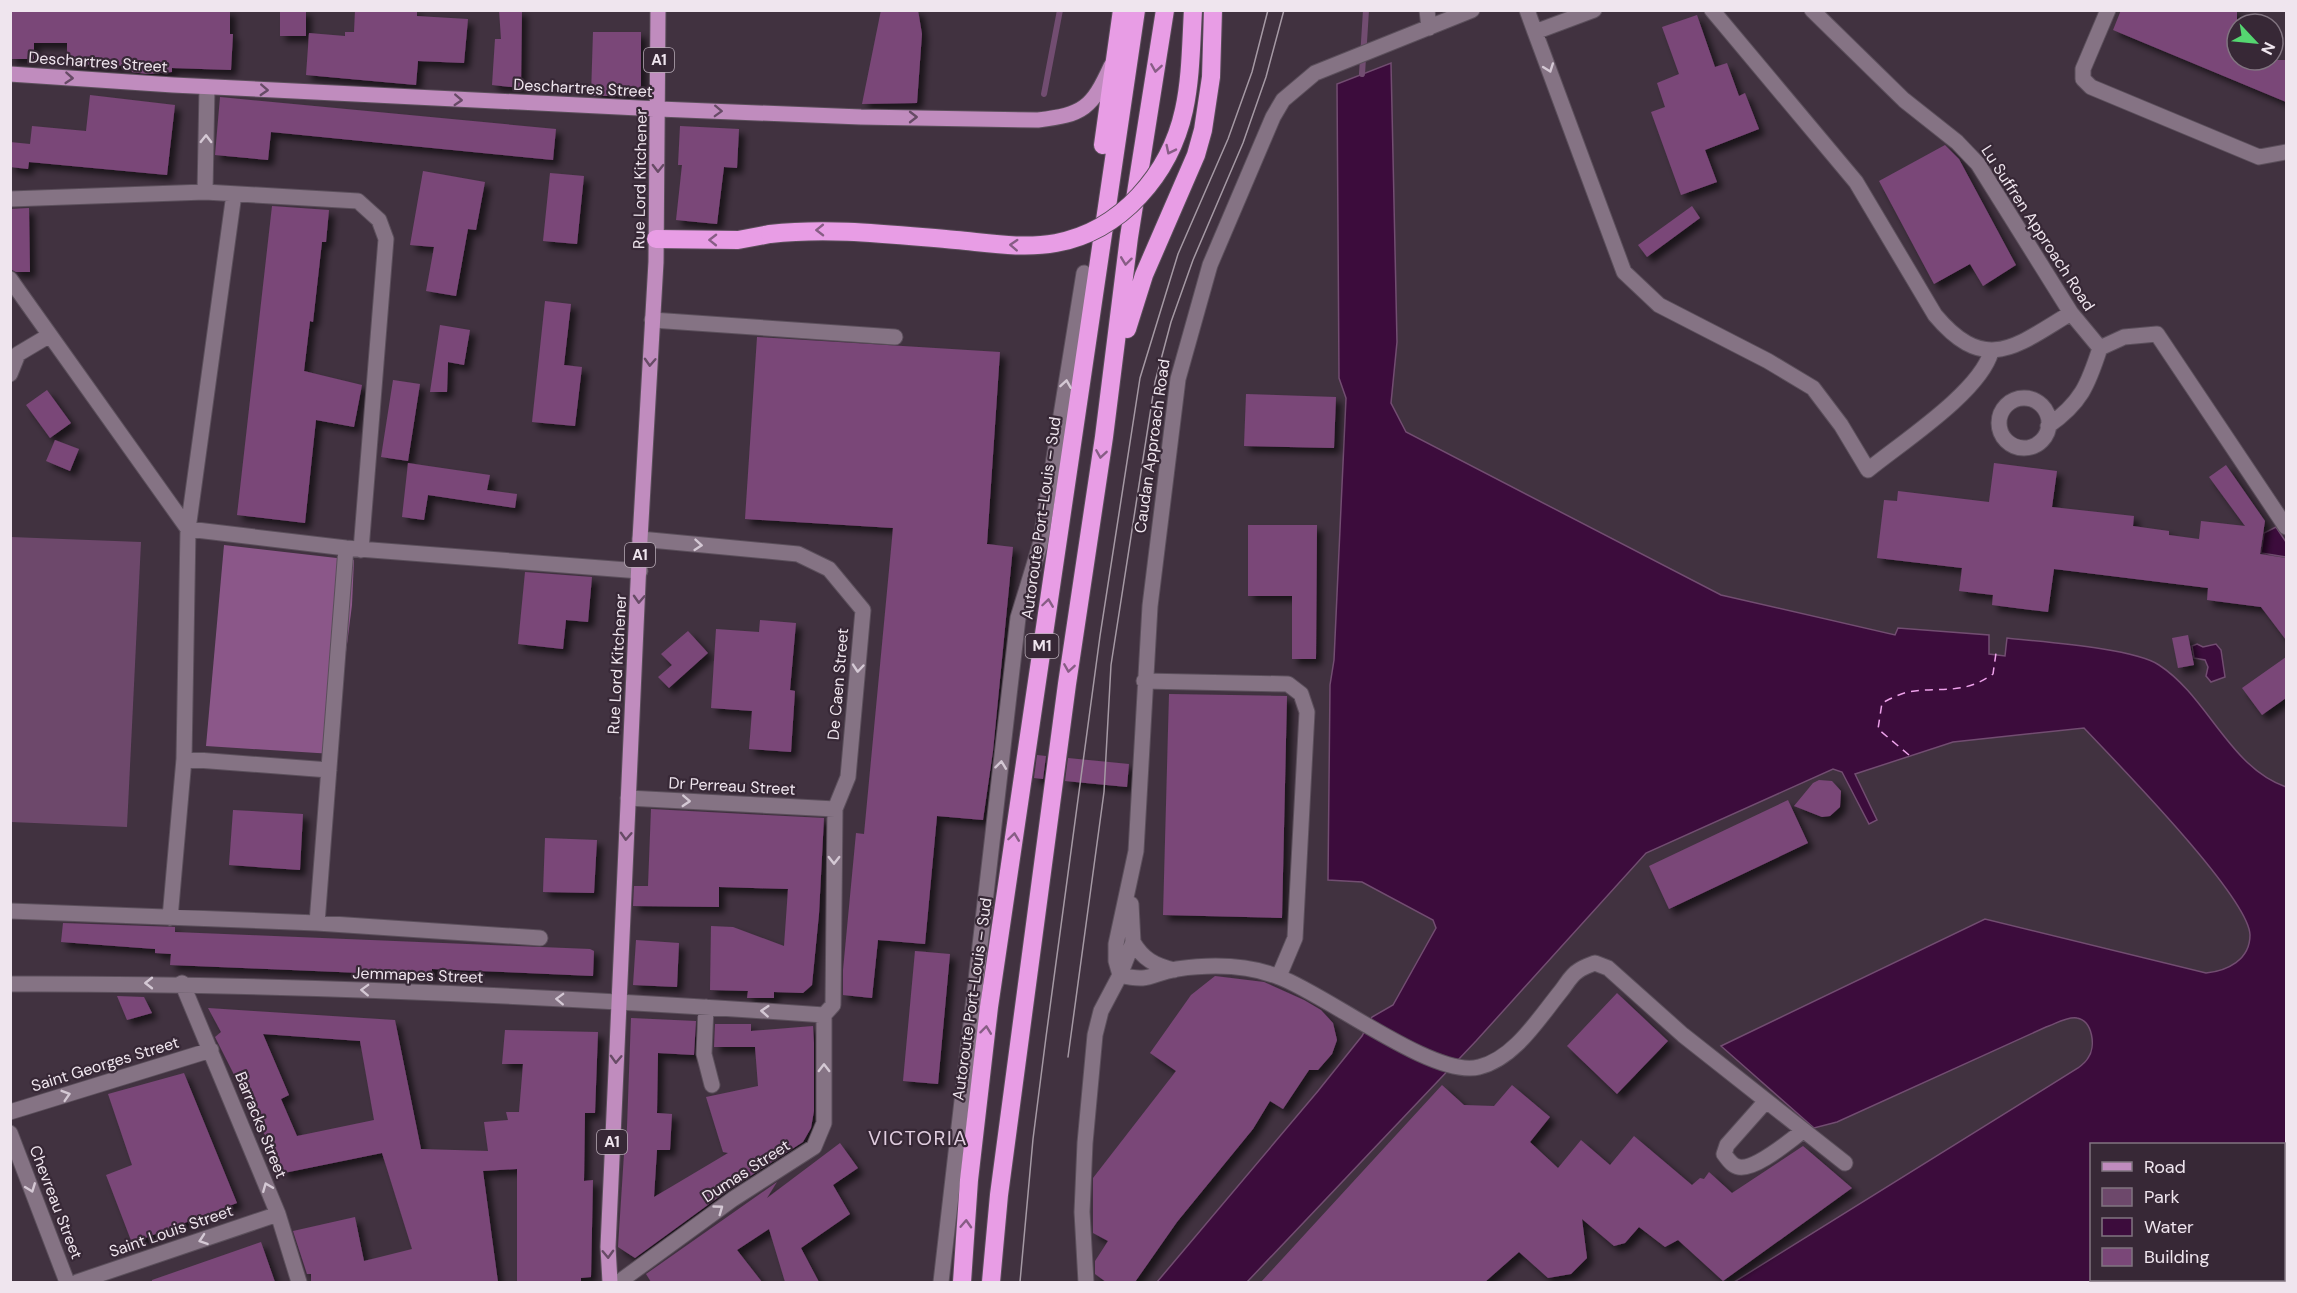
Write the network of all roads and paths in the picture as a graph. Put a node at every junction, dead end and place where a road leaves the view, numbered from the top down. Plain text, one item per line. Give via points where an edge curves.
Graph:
1 (658, 10) edge
2 (1122, 10) edge
3 (1136, 10) edge
4 (1165, 10) edge
5 (1193, 10) edge
6 (1213, 10) edge
7 (1427, 10) edge
8 (1472, 10) edge
9 (1527, 10) edge
10 (1593, 10) edge
11 (1712, 10) edge
12 (1812, 10) edge
13 (2108, 10) edge
14 (1429, 28) junction
15 (1535, 32) junction
16 (1118, 51) junction
17 (10, 74) edge
18 (207, 87) junction
19 (659, 109) junction
20 (2286, 152) edge
21 (205, 192) junction
22 (234, 194) junction
23 (10, 199) edge
24 (656, 239) junction
25 (1084, 273) junction
26 (10, 279) edge
27 (2071, 313) junction
28 (652, 320) junction
29 (50, 335) junction
30 (895, 337) dead end
31 (2100, 348) junction
32 (1991, 352) junction
33 (1082, 366) junction
34 (10, 374) edge
35 (1111, 382) junction
36 (2048, 426) dead end
37 (2286, 527) edge
38 (188, 529) junction
39 (640, 539) junction
40 (353, 549) junction
41 (640, 571) junction
42 (1144, 681) junction
43 (184, 759) junction
44 (329, 770) junction
45 (628, 798) junction
46 (835, 809) junction
47 (1130, 886) junction
48 (10, 911) edge
49 (170, 918) junction
50 (317, 924) junction
51 (540, 938) dead end
52 (1133, 942) junction
53 (1174, 970) junction
54 (1120, 975) junction
55 (1279, 976) junction
56 (182, 983) junction
57 (10, 984) edge
58 (618, 1001) junction
59 (706, 1007) junction
60 (828, 1010) junction
61 (211, 1050) junction
62 (712, 1085) dead end
63 (1766, 1101) junction
64 (10, 1112) edge
65 (1803, 1131) junction
66 (10, 1133) edge
67 (1845, 1163) dead end
68 (278, 1214) junction
69 (67, 1282) edge
70 (77, 1282) edge
71 (299, 1282) edge
72 (610, 1282) edge
73 (619, 1282) edge
74 (941, 1282) edge
75 (962, 1282) edge
76 (991, 1282) edge
77 (1086, 1282) edge

1 - 19 main road, Rue Lord Kitchener / A1
2 - 16 highway
3 - 33 highway, Autoroute Port-Louis – Sud / M1
4 -> 35 highway, M1 via 1129,237
5 -> 24 highway, bridge via 1189,81 1177,135 1155,177 1122,213 1080,237 1033,246 822,230 738,240
6 - 35 highway via 1211,77 1203,130 1144,275
7 - 14 street
8 - 14 street
9 - 15 street
10 - 15 street
11 - 32 street via 1856,182 1946,329
12 - 27 street, Lu Suffren Approach Road via 1904,100 1978,164
13 - 20 street via 2083,69 2083,79 2091,87 2259,157
14 - 42 street, Caudan Approach Road via 1315,73 1283,100 1268,126 1210,265 1178,379
15 -> 32 street via 1624,272 1659,305 1813,388 1868,470 1938,415 1978,377
19 -> 16 main road, Deschartres Street via 861,117 1066,117 1085,109 1096,97
16 - 25 highway
17 -> 18 main road, Deschartres Street
18 -> 19 main road, Deschartres Street
21 -> 18 street
19 -> 24 main road, Rue Lord Kitchener / A1
21 - 22 street
21 - 23 street
22 - 38 street
22 - 40 street via 358,201 379,220 386,239
24 - 28 main road, Rue Lord Kitchener / A1
25 - 33 highway
74 -> 25 street via 1018,618 1040,545
26 - 29 street
27 - 31 street, Lu Suffren Approach Road
27 - 32 street via 2007,350
28 - 30 street
28 -> 39 main road, Rue Lord Kitchener / A1
29 - 34 street via 18,354
29 - 38 street
31 - 36 street via 2089,380 2071,410
31 - 37 street via 2124,337 2157,334
75 -> 33 highway, Autoroute Port-Louis – Sud / M1 via 969,1180 989,1007
35 -> 76 highway, M1 via 1024,999
38 - 40 street
38 - 43 street
39 - 41 main road, Rue Lord Kitchener / A1
39 -> 46 street, De Caen Street via 798,554 829,569 863,610 848,777
40 - 41 street
40 - 44 street
41 -> 45 main road, Rue Lord Kitchener / A1
42 - 47 street, Caudan Approach Road via 1136,851
42 - 55 street via 1288,684 1301,694 1308,712 1295,938
43 - 44 street
43 - 49 street
44 - 50 street
45 -> 46 street, Dr Perreau Street
45 -> 58 main road, Rue Lord Kitchener / A1
46 -> 60 street, De Caen Street
47 - 52 street
47 - 54 street via 1116,944
48 - 49 street
49 - 50 street
50 - 51 street
52 - 53 street via 1153,964
52 - 54 street
53 - 54 street via 1137,980
53 - 55 street via 1232,965
54 - 77 street via 1101,1011 1095,1035 1084,1155
55 - 63 street via 1364,1025 1457,1069 1480,1067 1501,1056 1524,1036 1577,971 1595,963 1608,968
56 -> 57 street, Jemmapes Street
58 -> 56 street, Jemmapes Street
56 - 61 street, Barracks Street
58 - 59 street, Jemmapes Street
58 -> 72 main road, Rue Lord Kitchener / A1
60 -> 59 street, Jemmapes Street
59 - 62 street via 704,1054
73 -> 60 street, Dumas Street via 733,1199 814,1147 824,1123
64 -> 61 street, Saint Georges Street
68 -> 61 street, Barracks Street
63 - 65 street
63 - 65 street via 1727,1145 1724,1154 1731,1162 1739,1167 1752,1165
65 - 67 street
66 -> 69 street, Chevreau Street
68 -> 70 street, Saint Louis Street
68 - 71 street, Barracks Street

